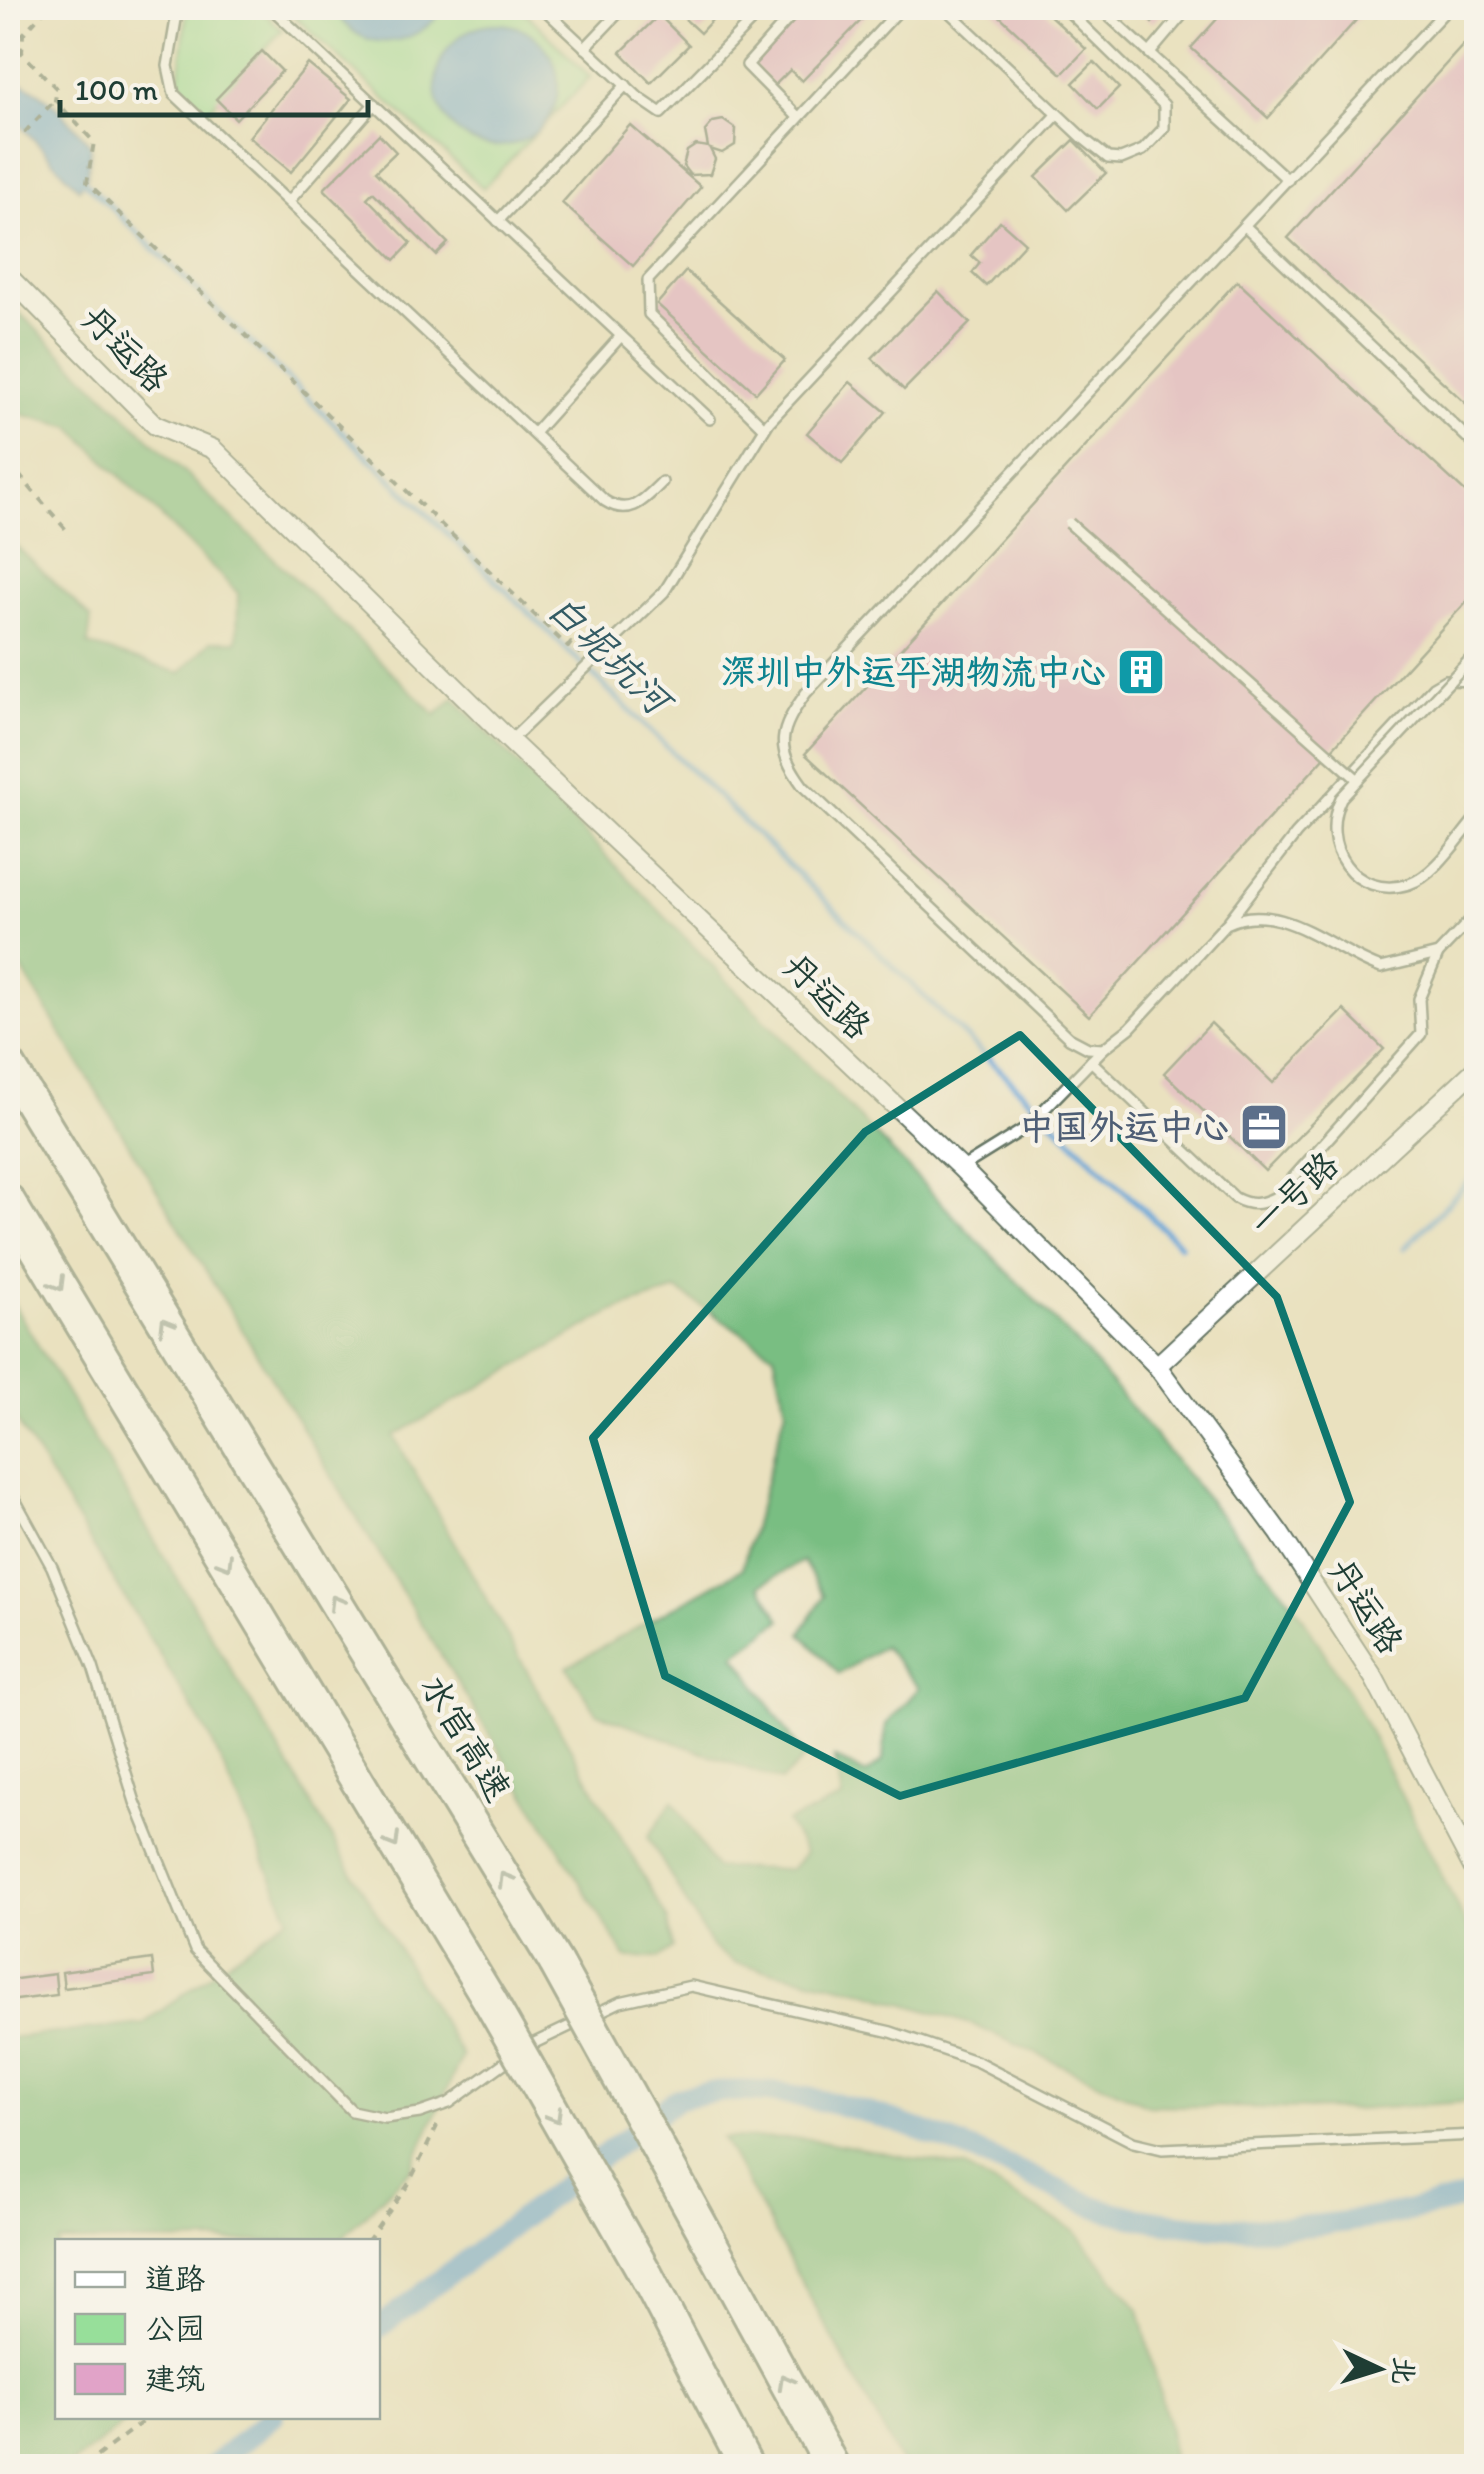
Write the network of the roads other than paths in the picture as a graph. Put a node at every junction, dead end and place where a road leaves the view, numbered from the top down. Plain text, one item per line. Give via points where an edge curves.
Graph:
1 (178, 8) edge
2 (270, 8) edge
3 (543, 8) edge
4 (623, 8) edge
5 (764, 8) edge
6 (798, 8) edge
7 (900, 8) edge
8 (945, 8) edge
9 (1066, 8) edge
10 (1100, 8) edge
11 (1188, 8) edge
12 (1448, 8) edge
13 (586, 48) junction
14 (1150, 53) junction
15 (626, 86) junction
16 (374, 104) junction
17 (1057, 115) junction
18 (797, 116) junction
19 (1288, 180) junction
20 (289, 201) junction
21 (498, 221) junction
22 (1245, 226) junction
23 (8, 276) edge
24 (622, 336) junction
25 (710, 419) dead end
26 (764, 428) junction
27 (535, 432) junction
28 (1476, 446) edge
29 (662, 482) dead end
30 (1070, 524) dead end
31 (1476, 653) edge
32 (1476, 681) edge
33 (510, 741) junction
34 (1357, 779) junction
35 (1476, 818) edge
36 (1476, 914) edge
37 (1226, 924) junction
38 (1438, 954) junction
39 (1103, 1049) junction
40 (1091, 1061) junction
41 (8, 1065) edge
42 (1476, 1069) edge
43 (961, 1168) junction
44 (8, 1201) edge
45 (1156, 1366) junction
46 (8, 1487) edge
47 (1476, 1873) edge
48 (1476, 2135) edge
49 (746, 2466) edge
50 (832, 2466) edge

1 - 20 lane via 168,66 174,94
2 - 16 lane
3 - 13 lane
4 - 13 lane
5 - 15 lane via 668,110 652,110
6 - 18 lane via 747,65
7 - 18 lane
8 - 17 lane
9 - 17 lane via 1154,90 1167,117 1144,150 1120,159 1108,158
10 - 14 lane
11 - 14 lane
12 - 19 lane
13 - 15 lane
14 - 19 lane
15 - 21 lane
16 - 20 lane
16 - 21 lane
17 - 26 lane
18 - 26 lane via 657,268 646,296 649,314
19 - 22 lane
20 - 27 lane
21 - 24 lane
22 - 28 lane
22 - 39 lane via 806,692 787,720 783,740 785,762 803,786 1069,1038
23 - 33 street, 丹运路 via 155,425 214,448
24 - 25 lane
24 - 27 lane
26 - 33 lane via 664,592
27 - 29 lane via 616,508 640,504
30 - 34 lane, bridge
31 - 34 lane, bridge
32 - 37 lane via 1444,680 1433,688 1296,834
33 - 43 street, 丹运路
34 - 35 lane, bridge via 1333,814 1332,834 1341,863 1372,883 1417,880
36 - 38 lane
37 - 38 lane via 1242,916 1274,916 1381,968
37 - 39 lane
38 - 40 lane via 1419,999 1421,1034 1264,1203 1235,1198
39 - 40 lane
40 - 43 lane via 1027,1127
50 -> 41 highway, 水官高速, bridge via 556,1962
42 - 45 street, 一号路
43 - 45 street, 丹运路
44 -> 49 highway, bridge via 490,2001
45 - 47 street, 丹运路 via 1280,1534 1374,1678
46 - 48 lane via 86,1650 135,1802 195,1950 352,2111 385,2118 420,2114 620,2002 690,1986 892,2032 961,2056 1134,2142 1162,2149

